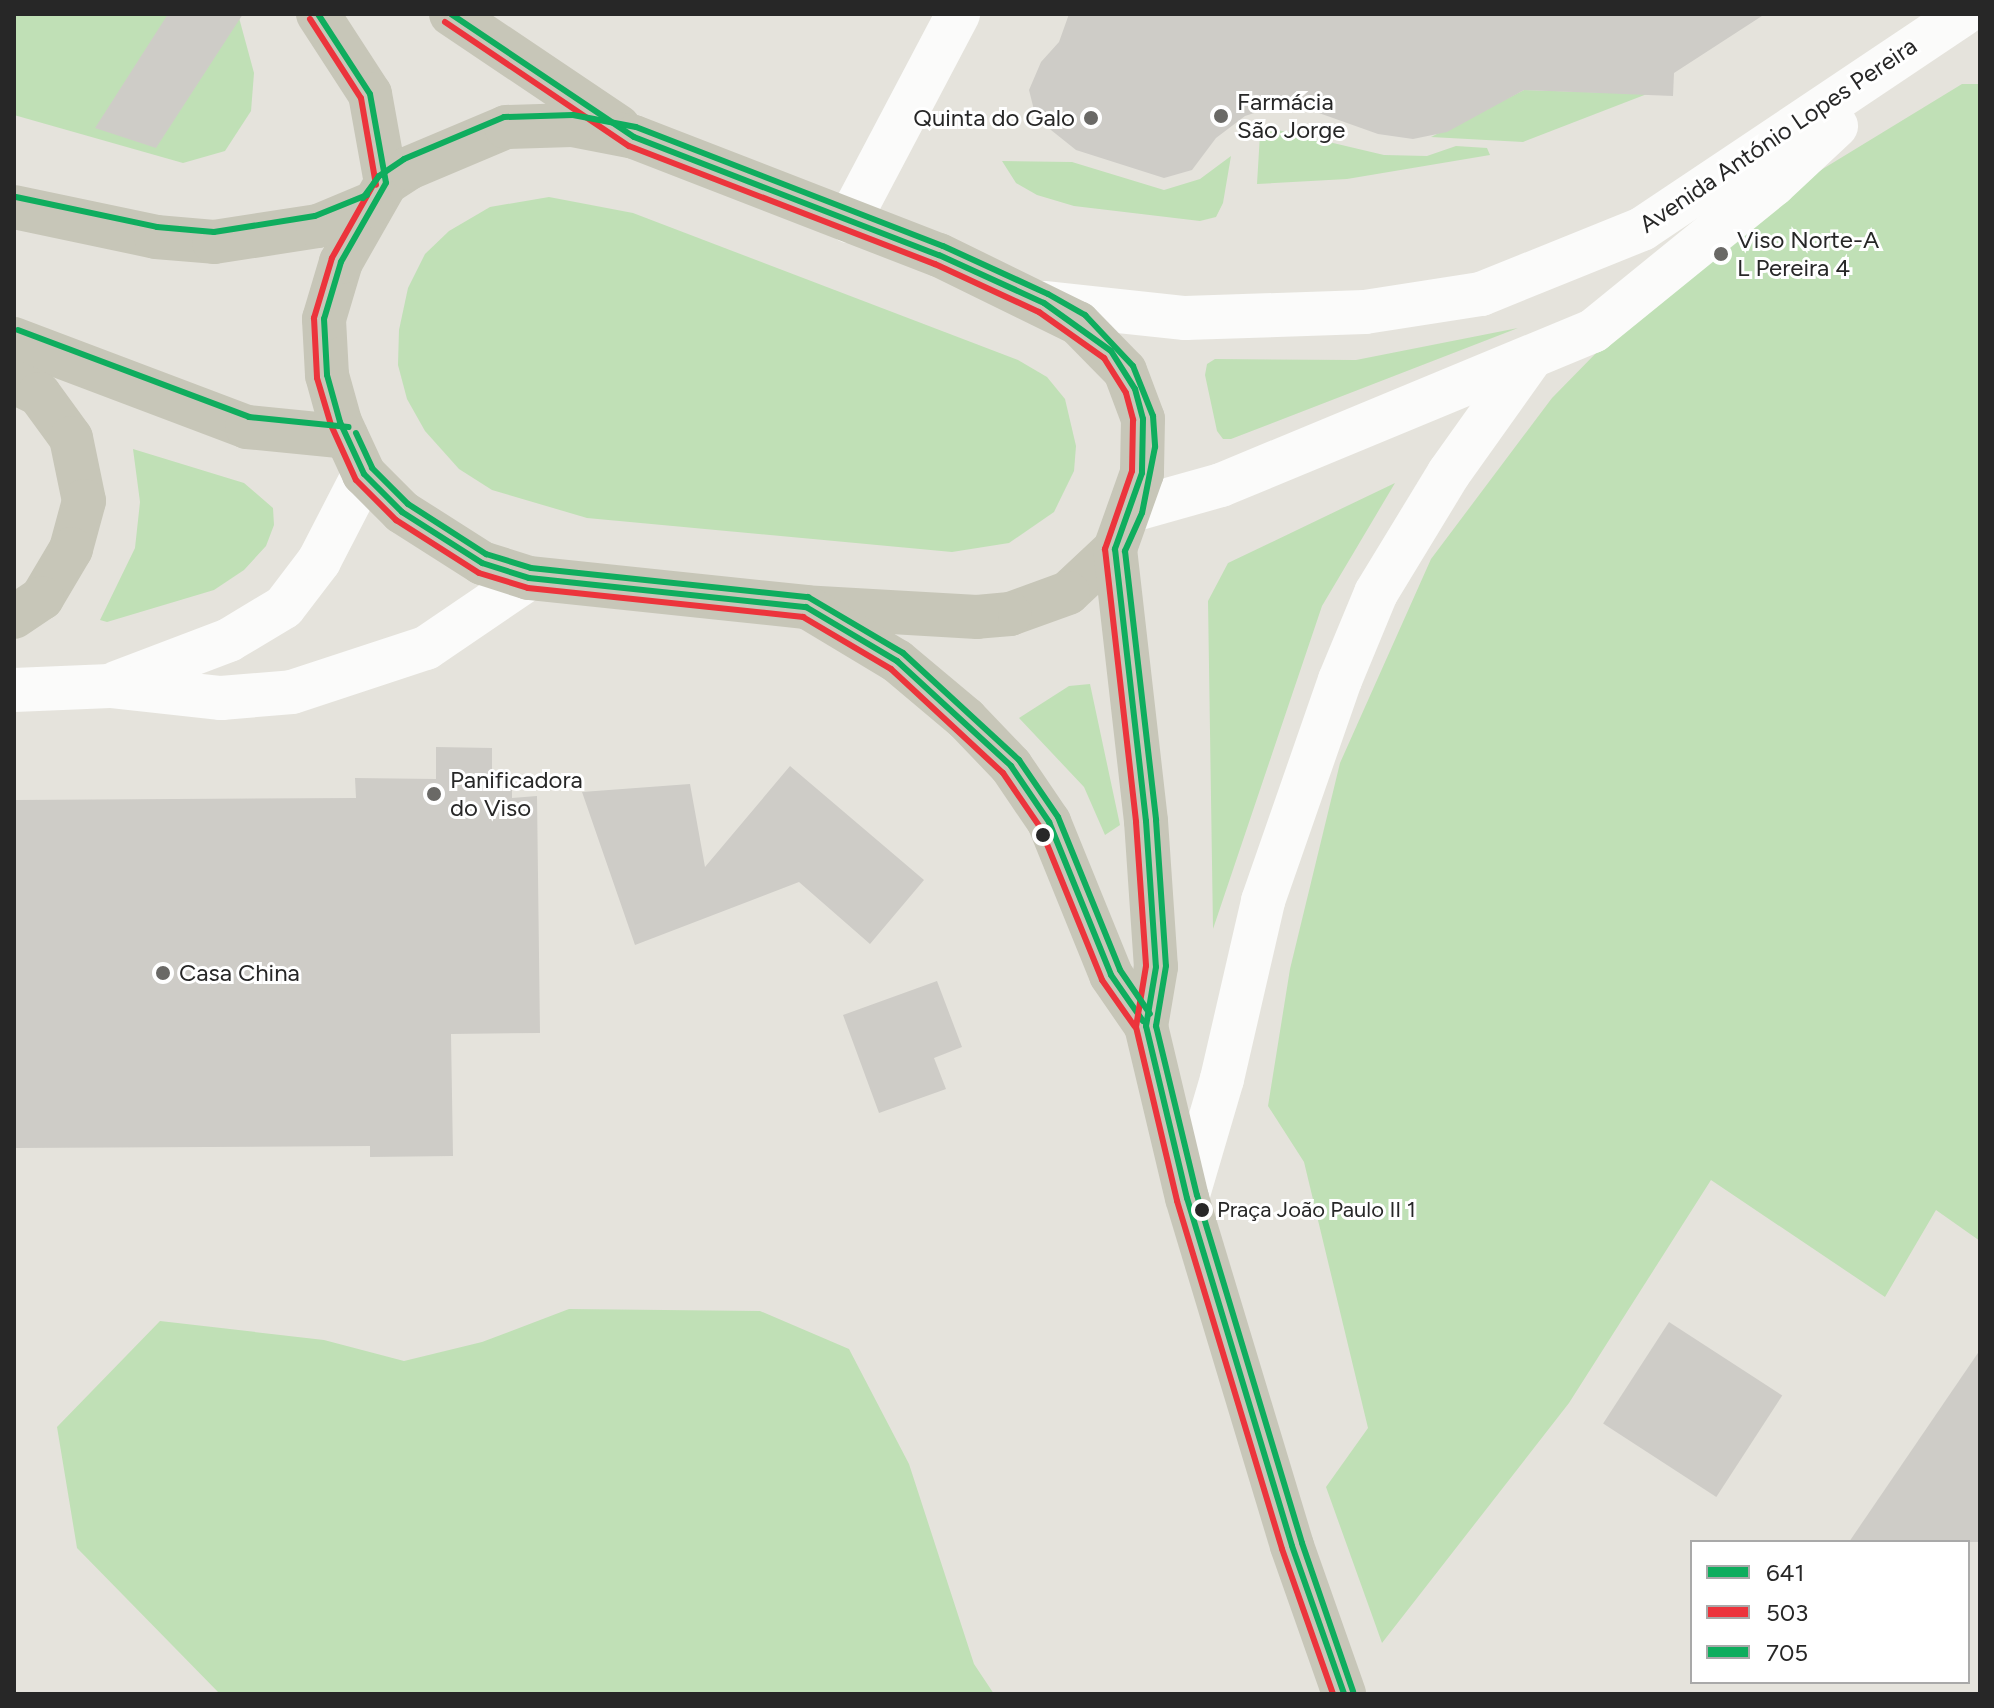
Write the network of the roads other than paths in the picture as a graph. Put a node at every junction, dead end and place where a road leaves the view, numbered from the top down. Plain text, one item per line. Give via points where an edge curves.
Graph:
1 (318, 14) edge
2 (451, 14) edge
3 (958, 14) edge
4 (1955, 19) edge
5 (634, 137) junction
6 (378, 193) junction
7 (14, 207) edge
8 (849, 221) junction
9 (1044, 303) junction
10 (14, 339) edge
11 (1530, 359) junction
12 (14, 382) edge
13 (355, 456) junction
14 (1132, 510) junction
15 (1115, 549) junction
16 (529, 578) junction
17 (806, 607) junction
18 (14, 617) edge
19 (110, 686) junction
20 (14, 690) edge
21 (1146, 1026) junction
22 (1187, 1198) junction
23 (1344, 1694) edge

1 - 6 main road via 370,94
2 - 5 main road
3 - 8 street
4 - 9 street, Avenida António Lopes Pereira via 1642,229 1481,294 1365,312 1185,318
4 - 11 street, Avenida António Lopes Pereira via 1774,184 1593,331
5 - 6 main road via 572,125 506,127 439,152
5 - 8 main road
6 - 7 main road via 318,226 214,242 156,237
6 - 13 main road via 341,262 324,319 327,375
8 - 9 main road
9 - 14 main road via 1111,351 1135,389 1145,448
10 - 13 main road via 247,427
11 - 14 street, Avenida António Lopes Pereira via 1221,485
11 - 22 street via 1449,473 1364,622 1263,901 1222,1079
12 - 18 main road via 39,394 71,438 84,501 71,549 42,598
13 - 16 main road via 402,512 482,563
13 - 19 street via 319,561 284,607 229,640
14 - 15 main road
15 - 17 main road via 1068,593 1010,614
15 - 21 main road via 1146,821 1156,967
16 - 17 main road
16 - 19 street via 426,648 292,692 221,698
17 - 21 main road via 897,661 1011,766 1049,822 1111,975
19 - 20 street
21 - 22 main road
22 - 23 main road via 1292,1546

